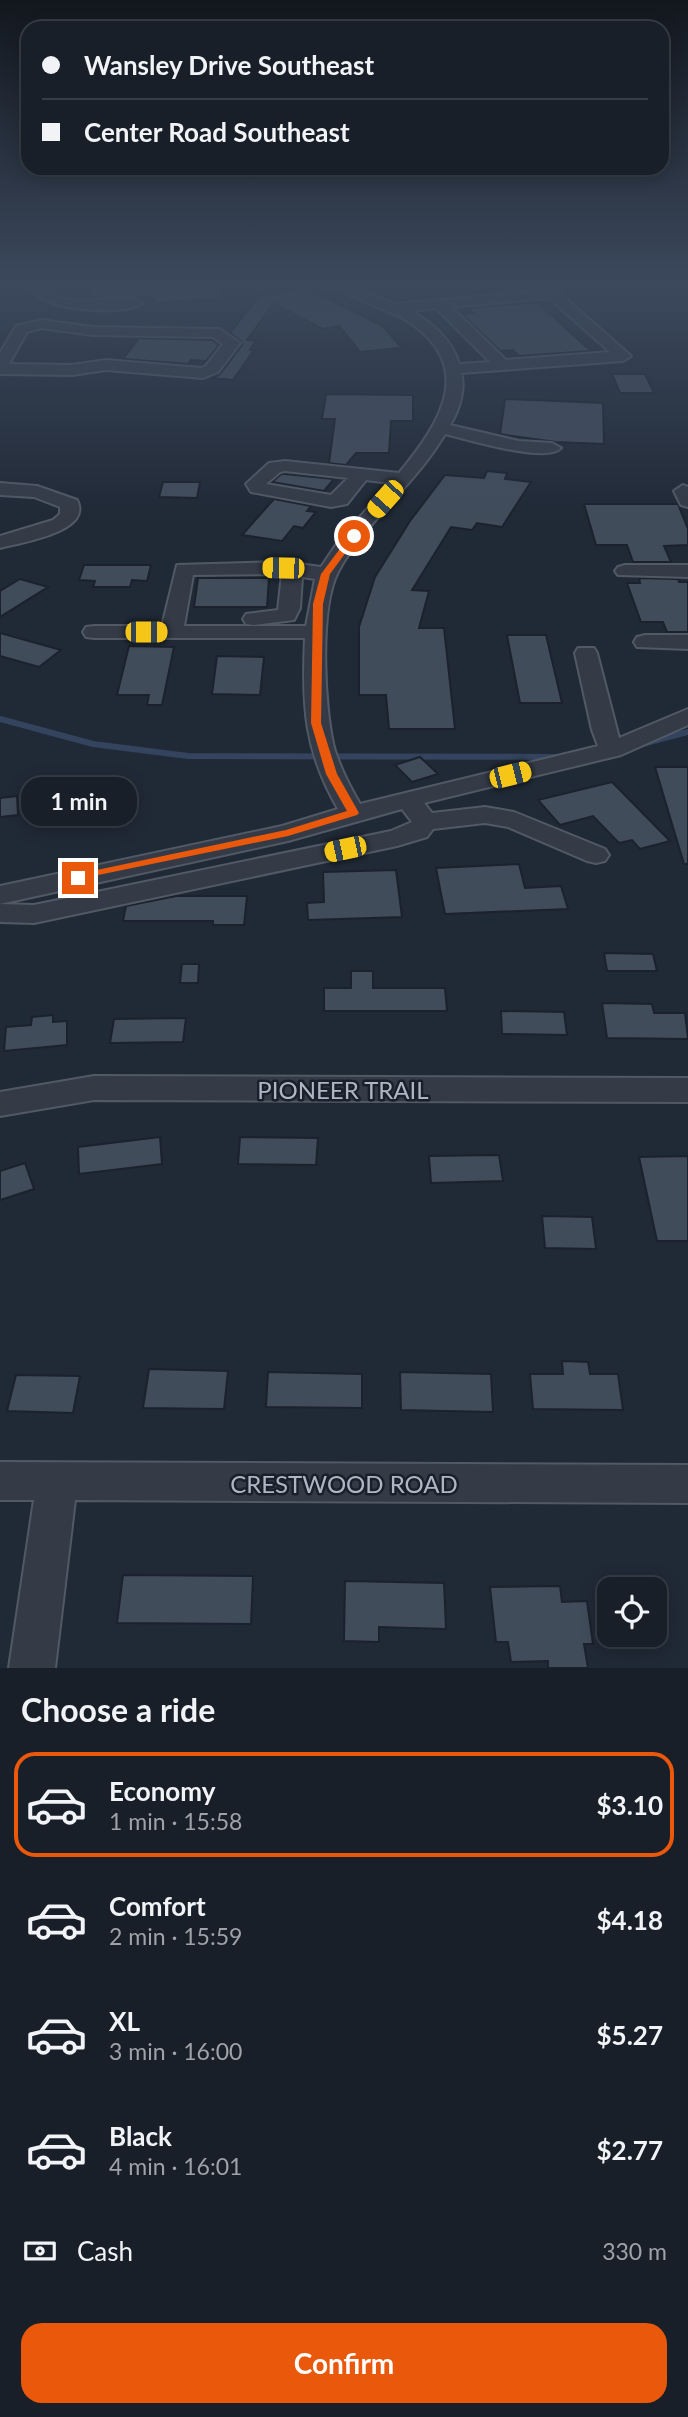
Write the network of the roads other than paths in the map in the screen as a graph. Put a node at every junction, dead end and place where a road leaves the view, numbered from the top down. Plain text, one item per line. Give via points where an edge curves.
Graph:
1 (218, 362) edge
2 (452, 362) edge
3 (499, 362) edge
4 (553, 362) edge
5 (503, 366) junction
6 (0, 368) edge
7 (454, 369) junction
8 (442, 428) junction
9 (552, 448) dead end
10 (362, 474) junction
11 (402, 479) junction
12 (0, 489) edge
13 (0, 542) edge
14 (293, 569) junction
15 (625, 571) dead end
16 (688, 571) edge
17 (326, 574) junction
18 (174, 623) junction
19 (93, 632) dead end
20 (317, 632) junction
21 (645, 642) dead end
22 (688, 642) edge
23 (586, 653) dead end
24 (688, 716) edge
25 (612, 750) junction
26 (408, 800) junction
27 (354, 813) junction
28 (425, 822) junction
29 (596, 855) dead end
30 (0, 895) edge
31 (0, 913) edge
32 (688, 1090) edge
33 (0, 1104) edge
34 (0, 1482) edge
35 (57, 1482) junction
36 (688, 1484) edge
37 (32, 1668) edge

1 - 6 street via 204,373 106,365 72,370
2 - 7 street
3 - 5 lane
4 - 5 lane
5 - 7 lane
7 - 8 street via 453,400
8 - 9 lane via 519,446
8 - 11 street
10 - 10 street via 275,467 255,484 331,501 340,500
10 - 11 street
11 - 17 street
12 - 13 street via 37,492 71,504 69,515 60,524
14 - 17 street
14 - 18 street via 286,615
14 - 18 street via 184,569
15 - 16 street
17 - 20 street
18 - 19 street
18 - 20 street
20 - 27 street via 316,723 331,774
21 - 22 street
23 - 25 street
24 - 25 street
25 - 26 street
26 - 27 street
26 - 28 street
27 - 30 street via 288,833
28 - 29 street via 485,815 514,820
28 - 31 street via 418,831 397,838 34,914
32 - 33 street, PIONEER TRAIL via 94,1088
34 - 35 street, CRESTWOOD ROAD
35 - 36 street, CRESTWOOD ROAD
35 - 37 street

